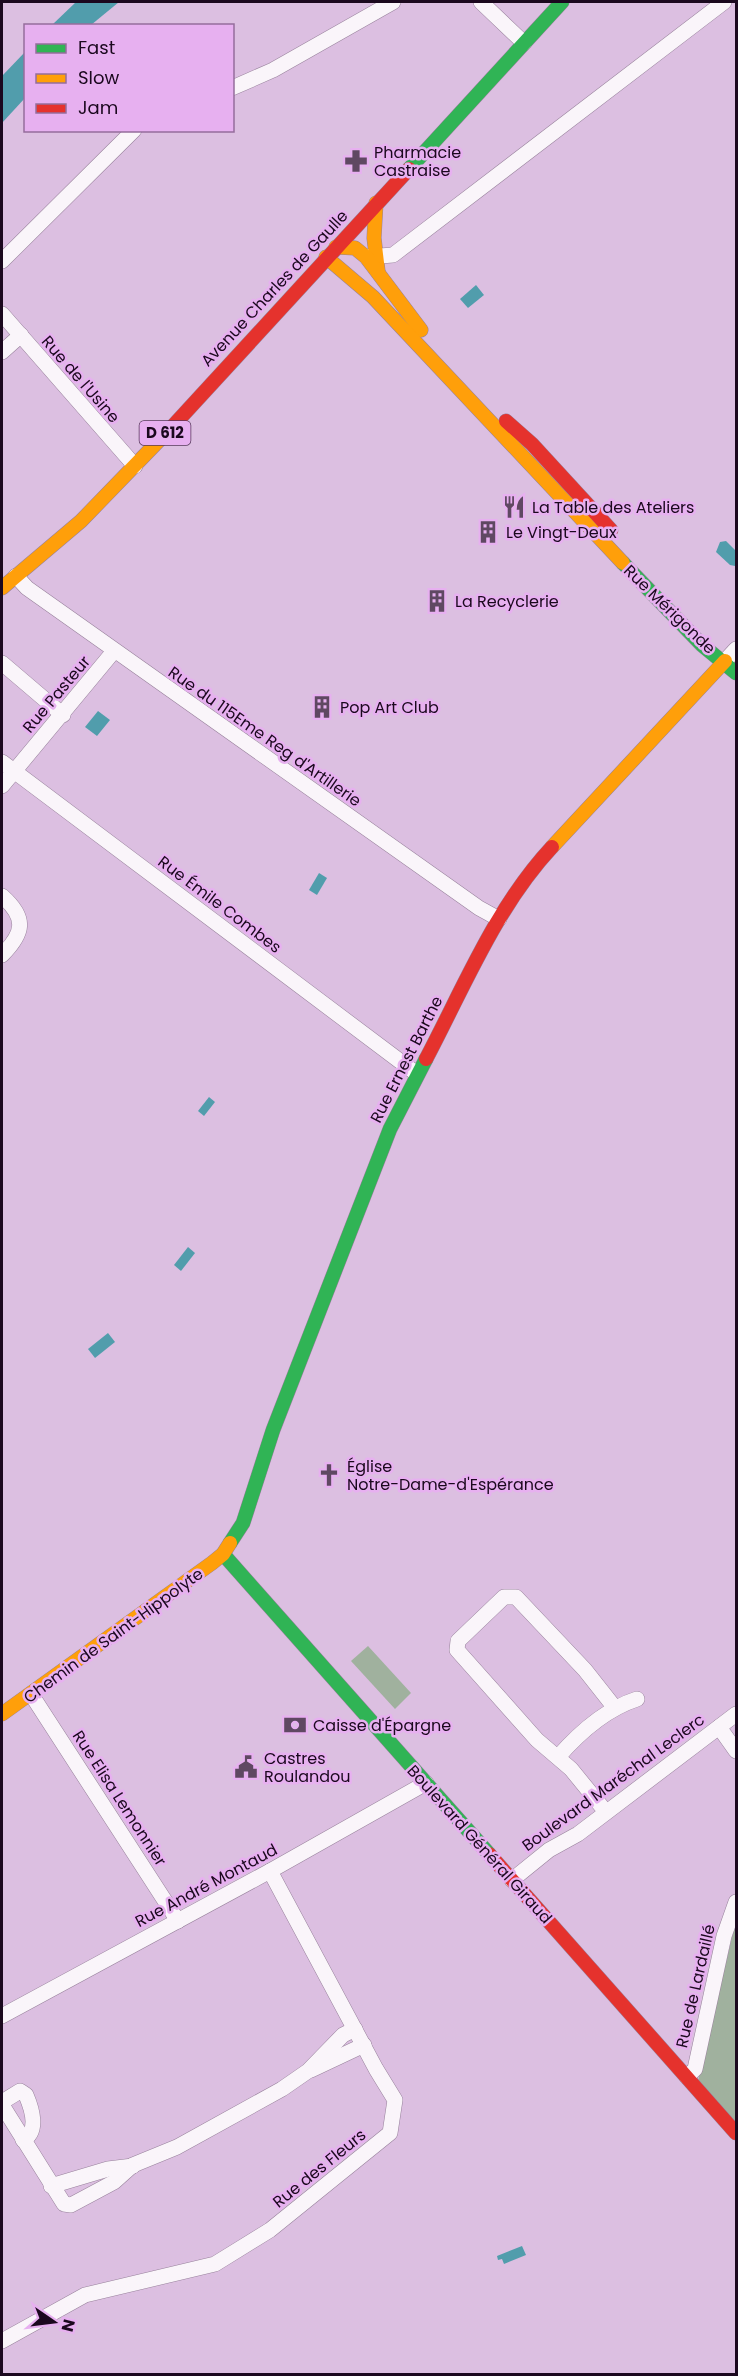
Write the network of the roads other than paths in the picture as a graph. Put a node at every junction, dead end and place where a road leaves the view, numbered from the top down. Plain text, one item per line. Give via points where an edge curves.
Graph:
1 (393, 2) edge
2 (481, 2) edge
3 (562, 2) edge
4 (724, 2) edge
5 (524, 43) junction
6 (234, 87) edge
7 (132, 132) edge
8 (376, 203) junction
9 (331, 252) junction
10 (2, 261) edge
11 (373, 262) junction
12 (2, 314) edge
13 (21, 335) junction
14 (2, 352) edge
15 (135, 466) junction
16 (16, 576) junction
17 (2, 588) edge
18 (736, 649) edge
19 (114, 651) junction
20 (2, 663) edge
21 (731, 667) edge
22 (63, 715) junction
23 (2, 762) edge
24 (15, 772) junction
25 (2, 786) edge
26 (2, 896) edge
27 (499, 919) junction
28 (2, 955) edge
29 (417, 1074) junction
30 (223, 1554) junction
31 (31, 1694) junction
32 (637, 1699) dead end
33 (615, 1708) junction
34 (2, 1714) edge
35 (736, 1714) edge
36 (719, 1727) junction
37 (736, 1751) edge
38 (558, 1757) junction
39 (426, 1783) junction
40 (606, 1812) junction
41 (270, 1871) junction
42 (512, 1880) junction
43 (736, 1902) edge
44 (178, 1921) junction
45 (2, 2016) edge
46 (355, 2029) junction
47 (363, 2045) junction
48 (308, 2071) junction
49 (687, 2077) junction
50 (2, 2103) edge
51 (736, 2133) edge
52 (23, 2140) junction
53 (133, 2166) junction
54 (51, 2186) junction
55 (2, 2341) edge

1 - 6 street via 273,70
2 - 5 street
3 - 5 street, Avenue Charles de Gaulle / D 612
4 - 11 street via 393,255
5 - 8 street, Avenue Charles de Gaulle / D 612
7 - 10 street
8 - 9 street, Avenue Charles de Gaulle / D 612
8 - 11 street
9 - 11 street via 355,248
9 - 15 street, Avenue Charles de Gaulle / D 612
9 - 21 street, Rue Mérigonde via 661,603 702,645
11 - 21 street, Rue Mérigonde via 386,286 423,332 710,636
12 - 13 street, Rue de l'Usine
13 - 14 street
13 - 15 street, Rue de l'Usine
15 - 16 street, Avenue Charles de Gaulle / D 612 via 81,521
16 - 17 street, Avenue Charles de Gaulle / D 612
16 - 19 street, Rue du 115Eme Reg d'Artillerie
18 - 21 street, Rue Ernest Barthe
19 - 22 street, Rue Pasteur
19 - 27 street, Rue du 115Eme Reg d'Artillerie via 479,909
20 - 22 street
21 - 27 street, Rue Ernest Barthe via 531,869
22 - 24 street, Rue Pasteur
23 - 24 street, Rue Émile Combes
24 - 25 street, Rue Pasteur
24 - 29 street, Rue Émile Combes
26 - 28 street via 17,914 20,928 15,942
27 - 29 street, Rue Ernest Barthe
29 - 30 street, Rue Ernest Barthe via 386,1138 273,1430 243,1523
30 - 31 street, Chemin de Saint-Hippolyte
30 - 39 street, Boulevard Général Giraud
31 - 34 street, Chemin de Saint-Hippolyte
31 - 44 street, Rue Elisa Lemonnier
32 - 33 street
33 - 38 street via 572,1741
33 - 38 street via 516,1597 504,1598 461,1637 457,1650 537,1740
35 - 36 street, Boulevard Maréchal Leclerc
36 - 37 street
36 - 40 street, Boulevard Maréchal Leclerc
38 - 40 street
39 - 41 street, Rue André Montaud
39 - 42 street, Boulevard Général Giraud
40 - 42 street, Boulevard Maréchal Leclerc
41 - 44 street, Rue André Montaud
41 - 46 street, Rue des Fleurs
42 - 49 street, Boulevard Général Giraud
43 - 49 street, Rue de Lardaillé via 724,1936 695,2069
44 - 45 street, Rue André Montaud
46 - 47 street, Rue des Fleurs
46 - 48 street
47 - 48 street
47 - 55 street, Rue des Fleurs via 395,2100 391,2130 382,2140 270,2230 222,2261 94,2292
48 - 53 street via 177,2147
49 - 51 street, Boulevard Général Giraud
50 - 52 street
50 - 52 street via 20,2091 26,2095 33,2122 31,2134
52 - 54 street
53 - 54 street via 108,2169
53 - 54 street via 114,2182 71,2205 64,2204

